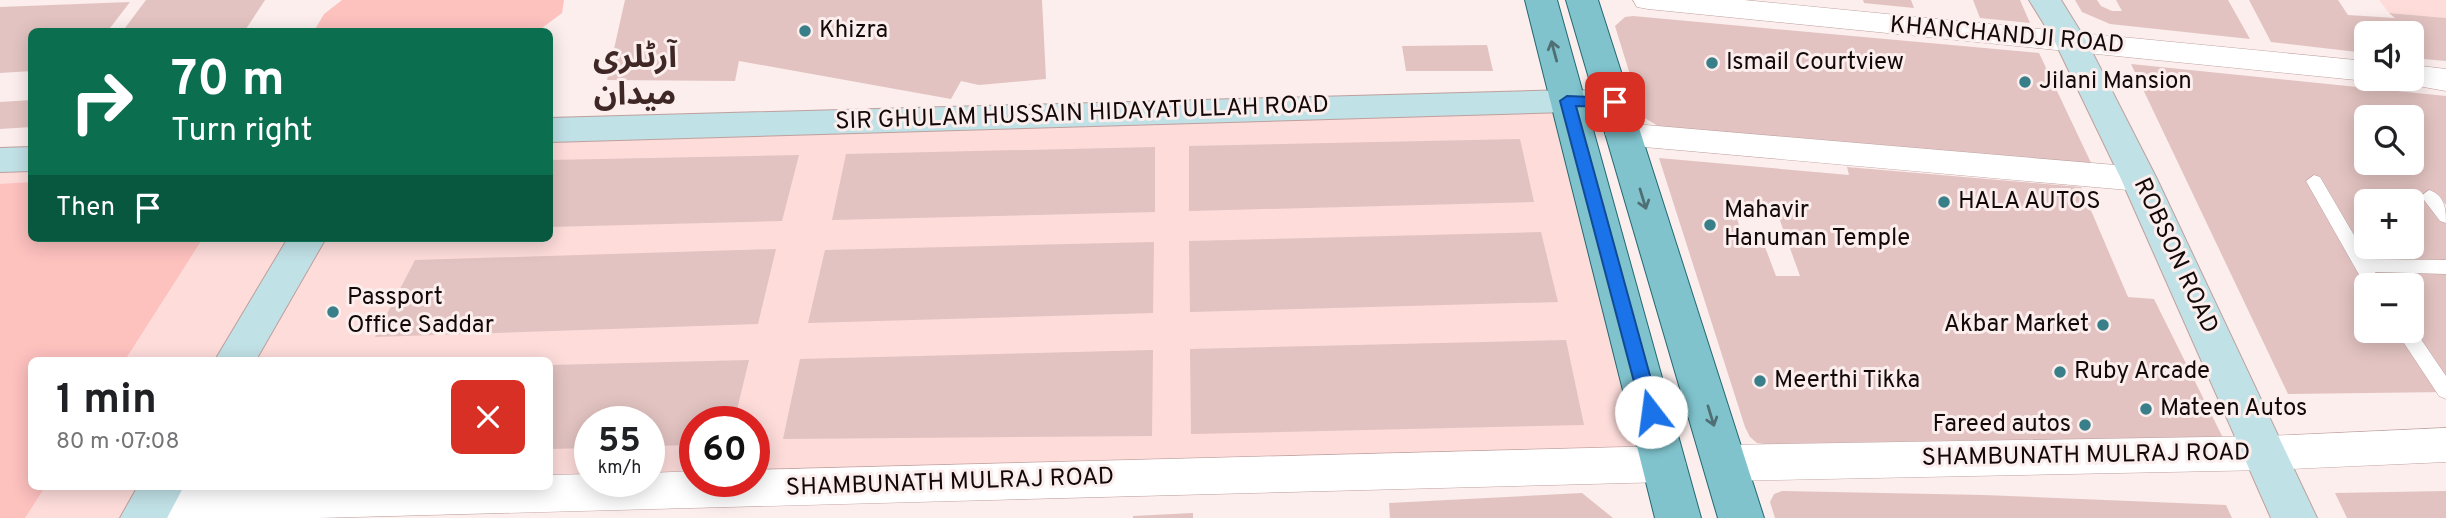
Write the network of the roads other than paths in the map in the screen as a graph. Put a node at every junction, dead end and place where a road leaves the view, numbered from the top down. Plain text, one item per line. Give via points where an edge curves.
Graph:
1 (1541, 0) edge
2 (1582, 0) edge
3 (1648, 0) edge
4 (2045, 0) edge
5 (2071, 42) junction
6 (2354, 70) edge
7 (2424, 77) edge
8 (2446, 79) edge
9 (1567, 101) junction
10 (1619, 118) junction
11 (553, 130) edge
12 (28, 159) edge
13 (0, 160) edge
14 (2139, 179) junction
15 (2314, 181) dead end
16 (2446, 197) edge
17 (2446, 217) edge
18 (305, 242) edge
19 (2361, 265) junction
20 (2446, 267) edge
21 (2366, 273) edge
22 (2413, 343) edge
23 (237, 357) edge
24 (2446, 391) edge
25 (2446, 445) edge
26 (2267, 453) junction
27 (1725, 463) junction
28 (1665, 464) junction
29 (152, 503) edge
30 (1678, 518) edge
31 (1741, 518) edge
32 (2294, 518) edge

9 -> 1 main road
2 - 10 main road
3 - 5 street, KHANCHANDJI ROAD
4 - 5 street, ROBSON ROAD
5 - 6 street, KHANCHANDJI ROAD
5 - 14 street, ROBSON ROAD
7 - 8 street
9 - 10 street, SIR GHULAM HUSSAIN HIDAYATULLAH ROAD
9 - 11 street, SIR GHULAM HUSSAIN HIDAYATULLAH ROAD
9 - 28 main road
10 - 14 street
10 -> 27 main road
12 - 13 street
14 - 26 street, ROBSON ROAD
15 - 19 lane
16 - 17 lane via 2429,196
18 - 23 street
19 - 20 lane
19 - 21 lane
22 - 24 lane
25 - 26 street, SHAMBUNATH MULRAJ ROAD
26 - 27 street, SHAMBUNATH MULRAJ ROAD
26 - 32 street, ROBSON ROAD
27 - 31 main road
28 - 29 street, SHAMBUNATH MULRAJ ROAD
28 - 30 main road

